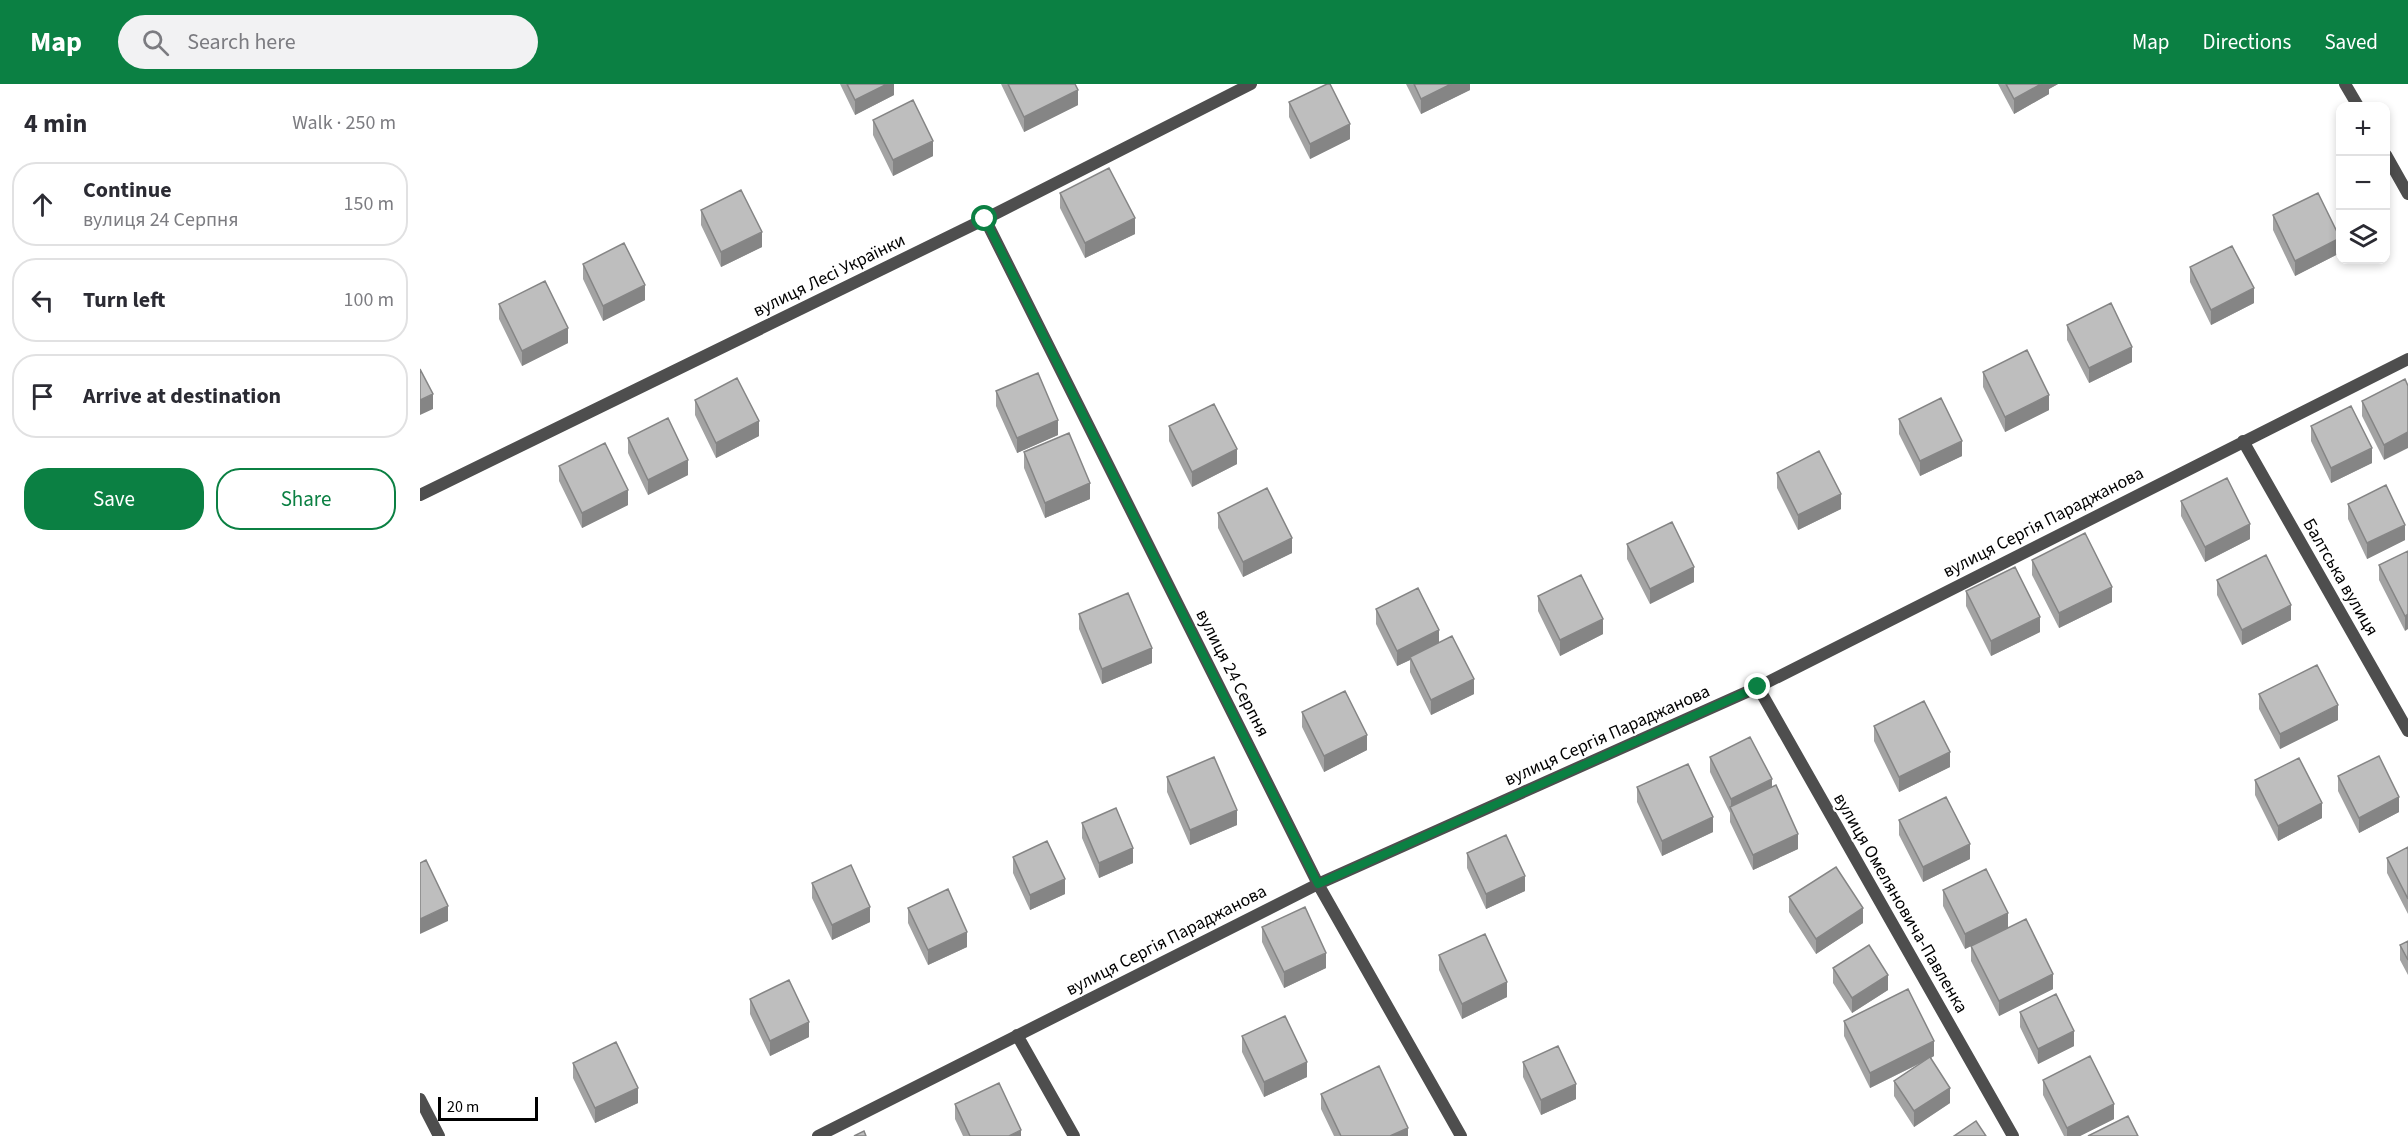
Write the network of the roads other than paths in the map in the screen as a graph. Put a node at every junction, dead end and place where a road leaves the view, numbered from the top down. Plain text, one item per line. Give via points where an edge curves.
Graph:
1 (1251, 84) edge
2 (2345, 84) edge
3 (2356, 102) edge
4 (2386, 156) edge
5 (2408, 194) edge
6 (985, 219) junction
7 (2408, 359) edge
8 (2243, 441) junction
9 (420, 495) edge
10 (1758, 687) junction
11 (2408, 731) edge
12 (1318, 884) junction
13 (1017, 1035) junction
14 (420, 1100) edge
15 (439, 1136) edge
16 (818, 1136) edge
17 (1074, 1136) edge
18 (1461, 1136) edge
19 (2013, 1136) edge

1 - 6 street, вулиця Лесі Українки
2 - 3 street
4 - 5 street
6 - 9 street, вулиця Лесі Українки
6 - 12 street, вулиця 24 Серпня
7 - 8 street, вулиця Сергія Параджанова
8 - 10 street, вулиця Сергія Параджанова
8 - 11 street, Балтська вулиця
10 - 12 street, вулиця Сергія Параджанова
10 - 19 street, вулиця Омеляновича-Павленка
12 - 13 street, вулиця Сергія Параджанова
12 - 18 street, вулиця 24 Серпня
13 - 16 street, вулиця Сергія Параджанова
13 - 17 street
14 - 15 street

